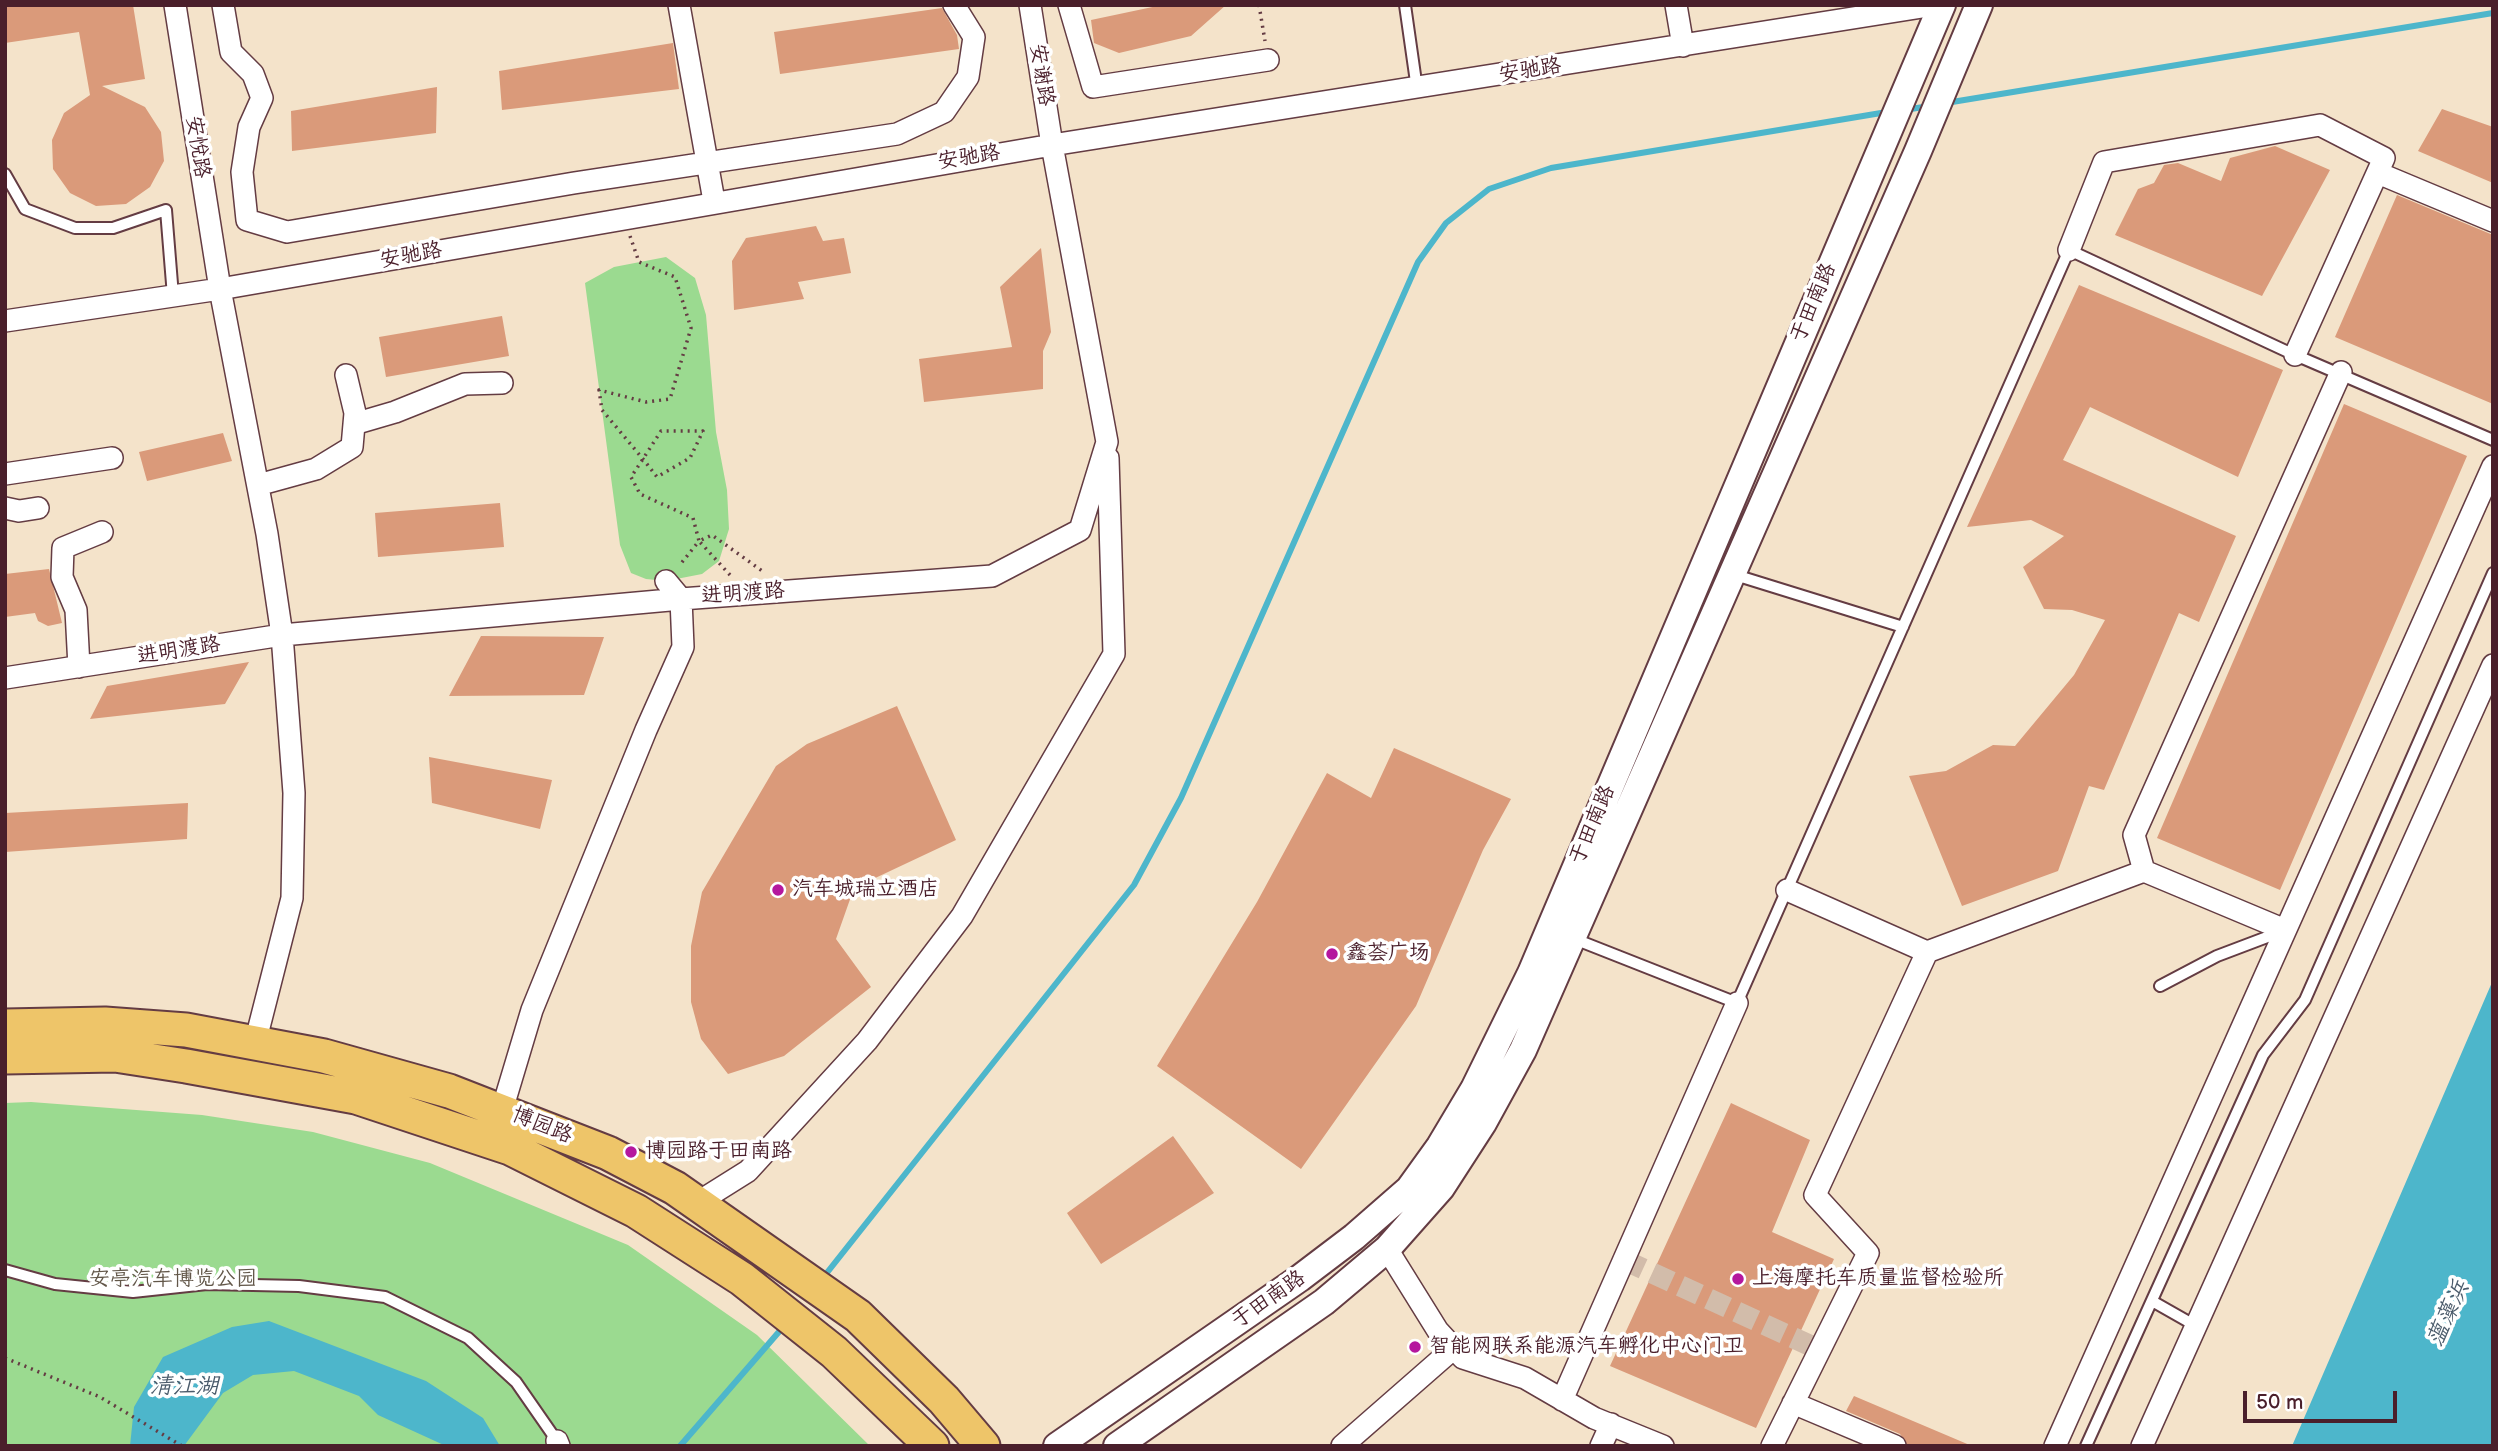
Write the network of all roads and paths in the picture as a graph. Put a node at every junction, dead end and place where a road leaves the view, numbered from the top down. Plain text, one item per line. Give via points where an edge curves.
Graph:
1 (175, 5) edge
2 (223, 5) edge
3 (679, 5) edge
4 (954, 5) edge
5 (1030, 5) edge
6 (1069, 5) edge
7 (1405, 5) edge
8 (1676, 5) edge
9 (1935, 5) edge
10 (1942, 5) edge
11 (1979, 5) edge
12 (1683, 46) junction
13 (1268, 60) dead end
14 (1418, 89) junction
15 (1052, 145) junction
16 (707, 164) junction
17 (2378, 173) junction
18 (5, 174) edge
19 (714, 201) junction
20 (624, 219) junction
21 (2493, 221) edge
22 (2070, 250) junction
23 (220, 289) junction
24 (173, 296) junction
25 (5, 321) edge
26 (2295, 355) junction
27 (2341, 372) junction
28 (346, 375) dead end
29 (502, 383) dead end
30 (354, 424) junction
31 (2493, 440) edge
32 (1107, 442) junction
33 (112, 458) dead end
34 (643, 459) junction
35 (2493, 466) edge
36 (5, 474) edge
37 (258, 485) junction
38 (5, 508) edge
39 (38, 508) dead end
40 (102, 532) dead end
41 (699, 541) junction
42 (2493, 573) edge
43 (1732, 574) junction
44 (666, 581) joint
45 (773, 592) junction
46 (748, 594) junction
47 (681, 599) junction
48 (1903, 627) junction
49 (282, 635) junction
50 (2493, 665) edge
51 (79, 667) junction
52 (5, 678) edge
53 (1604, 834) junction
54 (2144, 871) junction
55 (1787, 890) junction
56 (2285, 930) junction
57 (1572, 938) junction
58 (1927, 952) junction
59 (2160, 986) dead end
60 (1737, 1003) junction
61 (5, 1026) edge
62 (255, 1043) junction
63 (5, 1057) edge
64 (502, 1110) junction
65 (697, 1203) junction
66 (1387, 1249) junction
67 (5, 1270) edge
68 (2151, 1301) junction
69 (2196, 1326) junction
70 (1454, 1348) junction
71 (5, 1358) edge
72 (1562, 1399) junction
73 (1793, 1403) junction
74 (1611, 1424) junction
75 (558, 1444) edge
76 (182, 1446) edge
77 (932, 1446) edge
78 (982, 1446) edge
79 (1057, 1446) edge
80 (1117, 1446) edge
81 (1342, 1446) edge
82 (1601, 1446) edge
83 (1662, 1446) edge
84 (1772, 1446) edge
85 (1895, 1446) edge
86 (2055, 1446) edge
87 (2086, 1446) edge
88 (2142, 1446) edge

1 - 23 street, 安悦路
2 - 16 street via 231,52 253,74 262,98 249,127 242,173 247,220 287,232
3 - 16 street
4 - 16 street via 974,37 968,77 944,112 897,134
5 - 15 street, 安谢路
6 - 13 street via 1093,87
7 - 14 lane
8 - 12 street
9 - 12 street, 安驰路
10 - 53 street, 于田南路 via 1874,162
11 - 43 street, 于田南路
12 - 14 street, 安驰路
14 - 15 street, 安驰路
15 - 19 street, 安驰路
15 - 32 street, 进明渡路
16 - 19 street
17 - 21 street
17 - 22 street via 2385,158 2320,125 2104,162
17 - 26 street
18 - 24 lane via 25,209 75,228 113,228 166,210
19 - 20 street, 安驰路
20 - 23 street, 安驰路
20 - 34 path via 639,262 675,278 691,328 670,399 646,402 599,390 602,410
22 - 26 lane
22 - 48 lane
23 - 24 street, 安驰路
23 - 37 street, 安悦路
24 - 25 street, 安驰路
26 - 27 lane
27 - 31 lane
27 - 54 street via 2134,835
28 - 30 street
29 - 30 street via 465,384
30 - 37 street via 352,447 316,469
32 - 45 street, 进明渡路 via 1080,530 992,576
32 - 65 street via 1114,654 962,916 867,1041 748,1171
33 - 36 street
34 - 34 path via 661,431 703,431 690,458 657,477
34 - 41 path via 631,477 640,494 693,518
35 - 56 street
37 - 49 street, 安悦路
38 - 39 street
40 - 51 street via 63,548 62,577 76,610
41 - 44 path
41 - 45 path via 712,535 772,577
41 - 46 path
42 - 68 lane via 2305,1000 2263,1055
43 - 48 lane
43 - 53 street, 于田南路
44 - 47 street
45 - 46 street, 进明渡路
46 - 47 street, 进明渡路
47 - 49 street, 进明渡路
47 - 64 street via 684,647 532,1010
48 - 55 lane
49 - 51 street, 进明渡路
49 - 62 street, 安悦路 via 294,793 292,898
50 - 69 street
51 - 52 street, 进明渡路
53 - 57 street, 于田南路
53 - 79 street, 于田南路 via 1474,1089 1409,1189 1300,1279
54 - 56 street
54 - 58 street
55 - 58 street
55 - 60 lane
56 - 59 lane via 2217,956
56 - 86 street
57 - 60 lane
57 - 66 street, 于田南路 via 1523,1049 1483,1123 1441,1188
58 - 73 street via 1815,1195 1868,1252
60 - 72 street
61 - 62 main road, 博园路 via 105,1024 186,1030
62 - 64 main road, 博园路 via 389,1072
63 - 77 main road, 博园路 via 115,1055 356,1097 510,1148 584,1183 742,1279 834,1352
64 - 65 main road, 博园路 via 608,1153
65 - 78 main road, 博园路 via 858,1316 944,1400
66 - 70 street via 1438,1331
66 - 80 street, 于田南路 via 1324,1302
67 - 75 lane via 55,1284 133,1292 220,1284 299,1286 385,1297 468,1338 516,1382
68 - 69 lane
68 - 87 lane
69 - 88 street
70 - 72 street via 1463,1358 1524,1378
70 - 81 street
71 - 76 path via 100,1397
72 - 74 street
73 - 84 street
73 - 85 street
74 - 82 street
74 - 83 street

